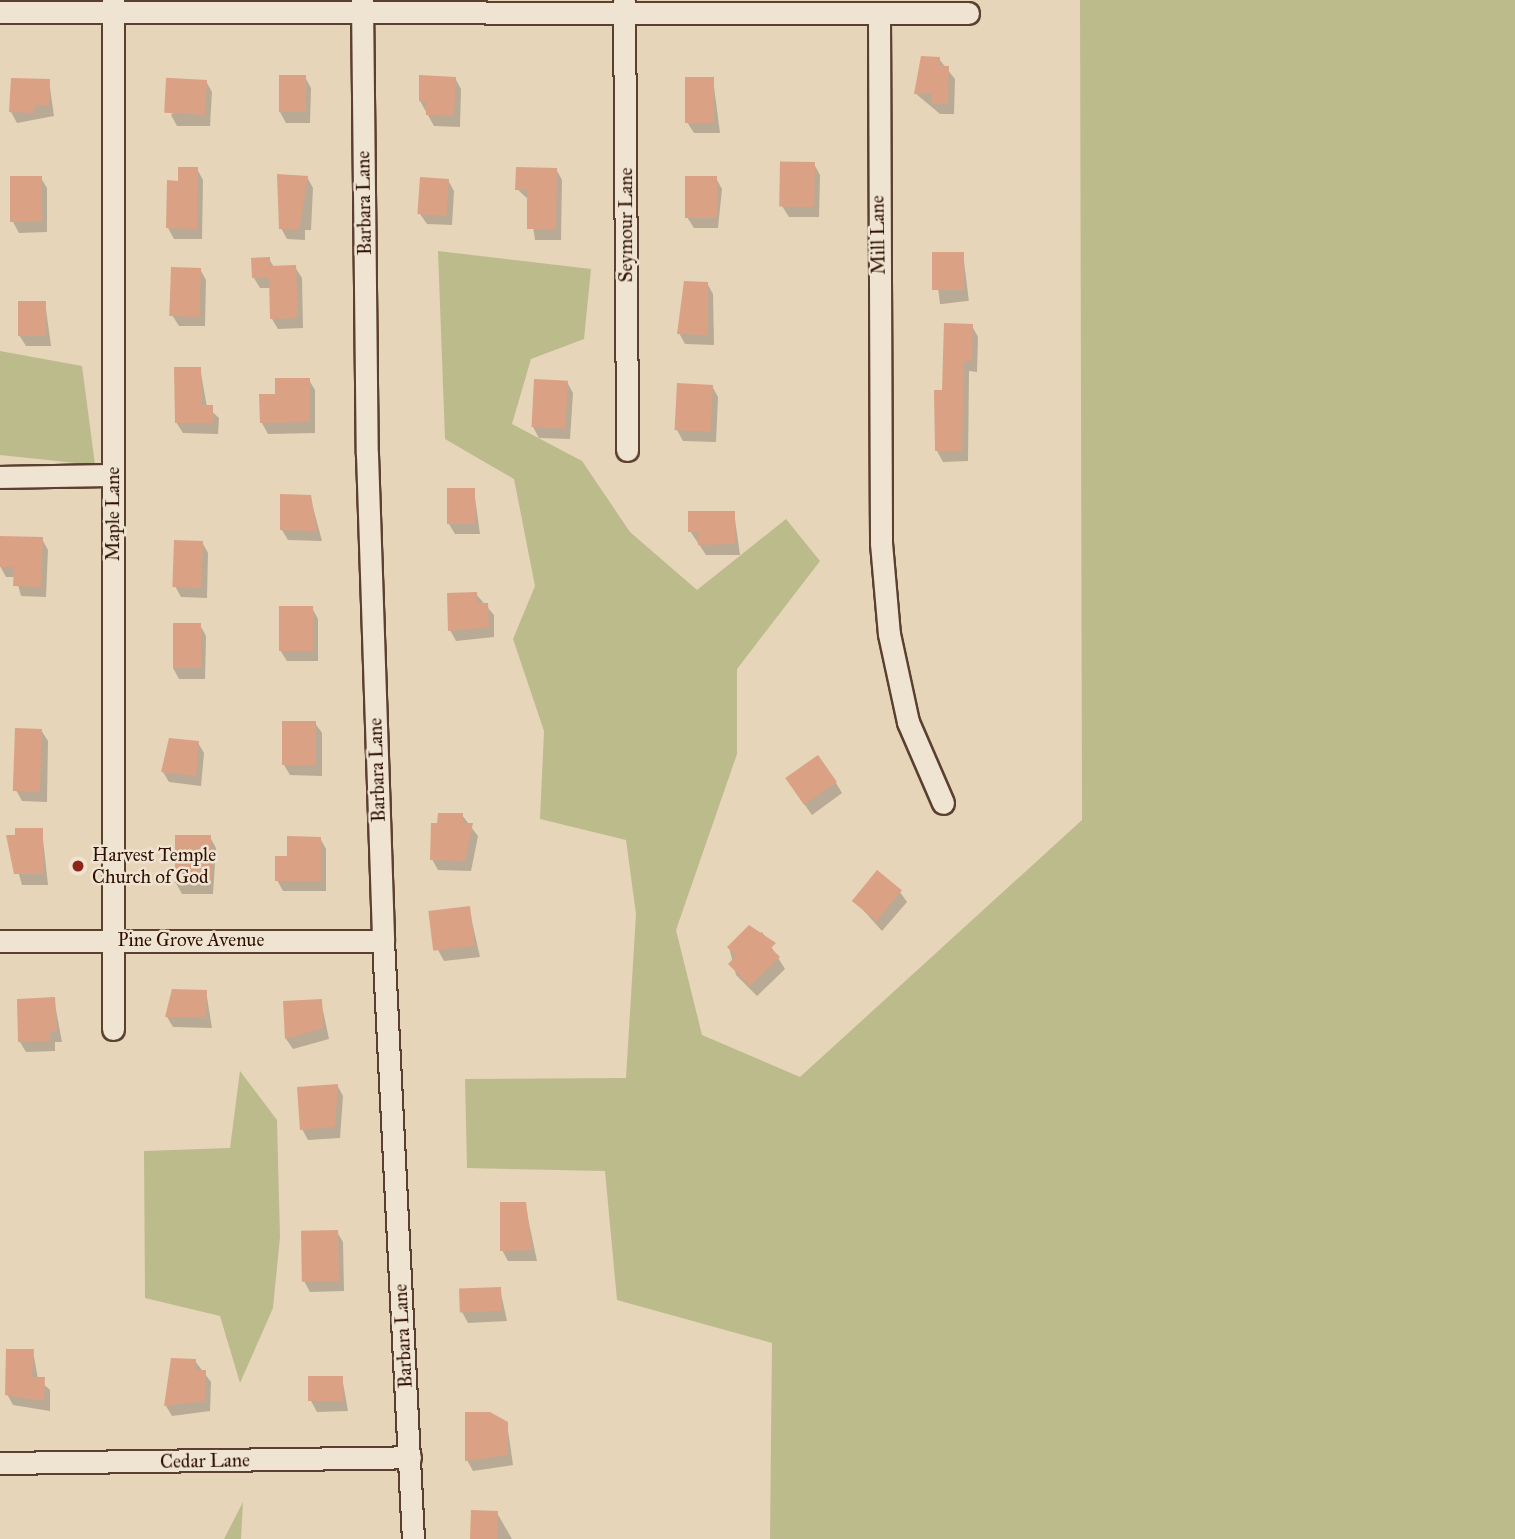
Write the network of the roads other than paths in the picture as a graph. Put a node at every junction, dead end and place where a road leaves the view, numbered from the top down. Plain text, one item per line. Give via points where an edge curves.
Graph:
1 (113, 5) edge
2 (362, 6) edge
3 (624, 7) edge
4 (0, 12) edge
5 (968, 13) dead end
6 (879, 17) junction
7 (627, 450) dead end
8 (113, 475) junction
9 (0, 477) edge
10 (943, 803) dead end
11 (113, 939) junction
12 (0, 941) edge
13 (383, 942) junction
14 (113, 1029) dead end
15 (410, 1457) junction
16 (0, 1463) edge
17 (412, 1539) edge

1 - 2 street
1 - 4 street
1 - 8 street, Maple Lane
2 - 3 street
2 - 13 street, Barbara Lane
3 - 6 street
3 - 7 street, Seymour Lane
5 - 6 street
6 - 10 street, Mill Lane via 889,634 908,722
8 - 9 street
8 - 11 street, Maple Lane
11 - 12 street, Pine Grove Avenue
11 - 13 street, Pine Grove Avenue
11 - 14 street, Maple Lane
13 - 15 street, Barbara Lane
15 - 16 street, Cedar Lane
15 - 17 street, Barbara Lane

